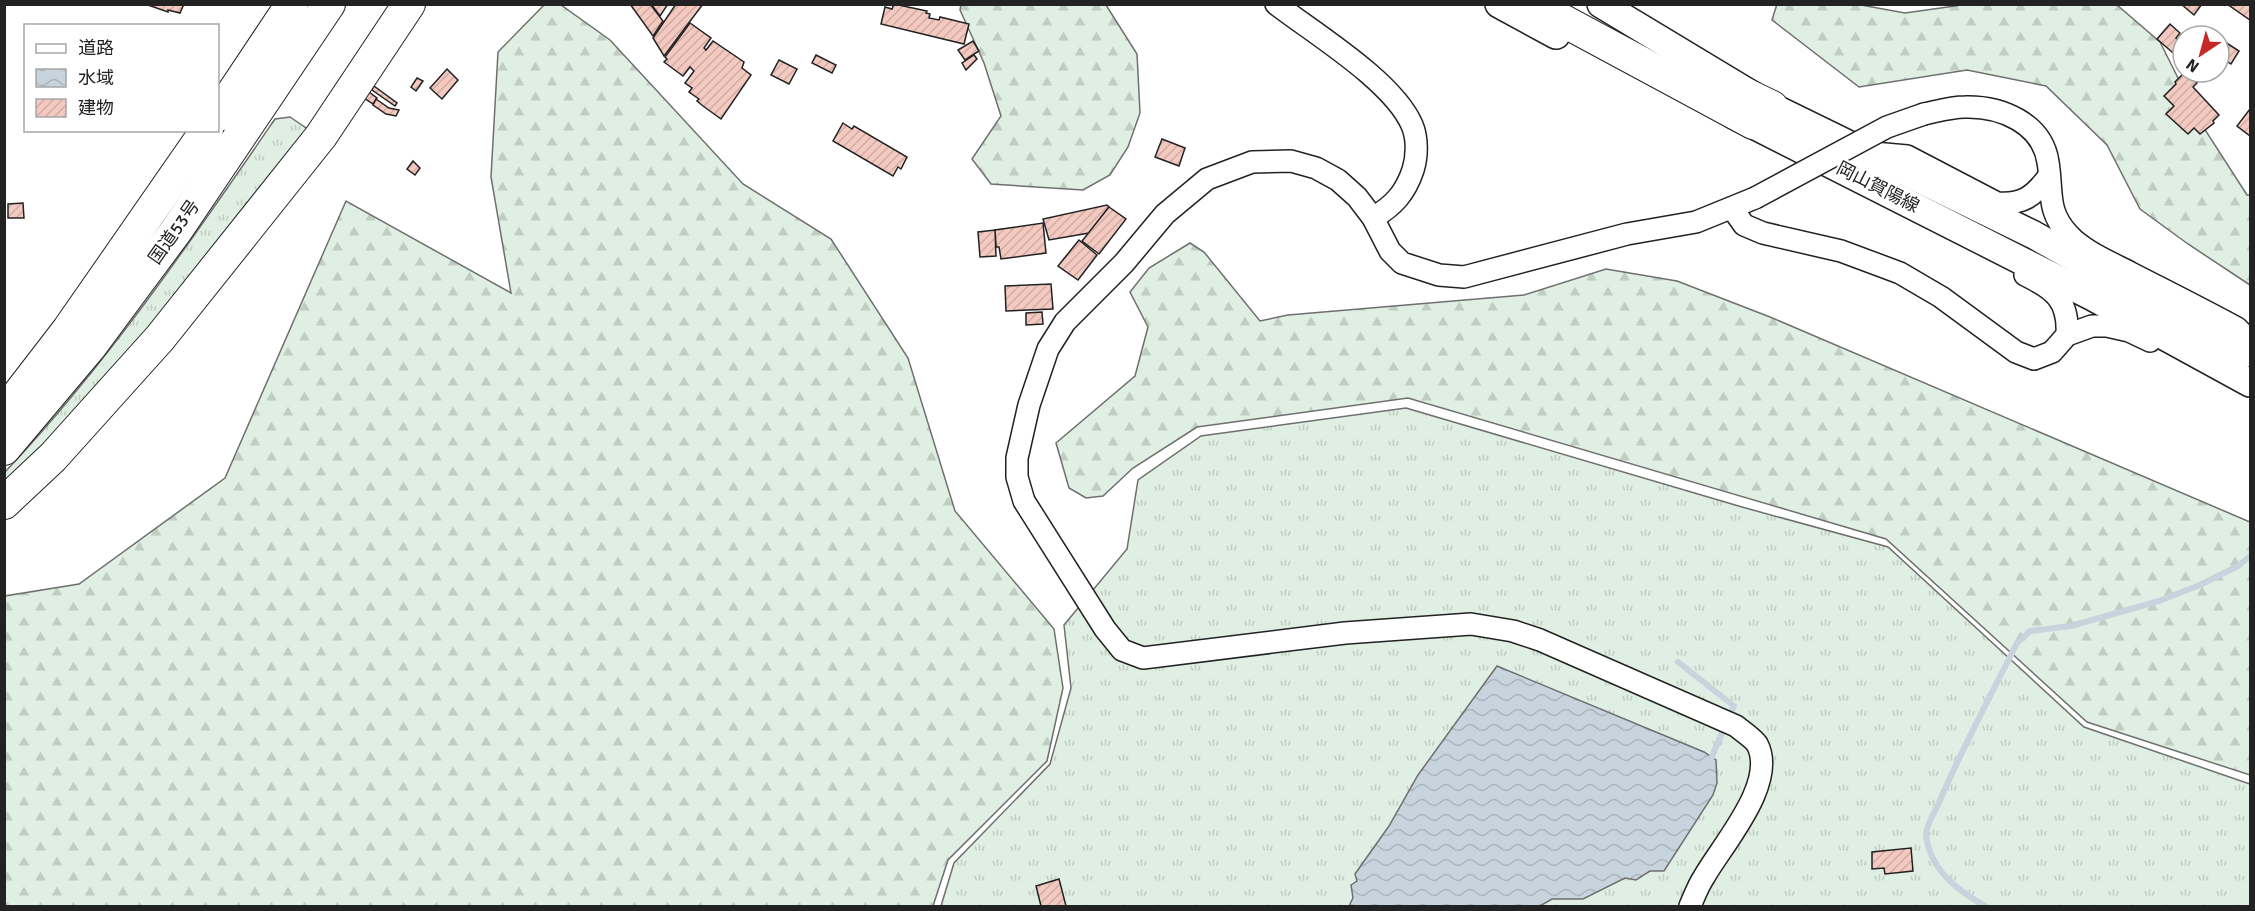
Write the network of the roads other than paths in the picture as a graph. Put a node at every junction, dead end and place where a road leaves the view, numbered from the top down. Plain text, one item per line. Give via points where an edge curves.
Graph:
1 (292, 4) edge
2 (329, 4) edge
3 (409, 4) edge
4 (1276, 4) edge
5 (1499, 4) edge
6 (1532, 4) edge
7 (1566, 4) edge
8 (1601, 4) edge
9 (252, 91) junction
10 (219, 114) edge
11 (1763, 115) junction
12 (206, 132) edge
13 (1863, 152) junction
14 (2049, 176) junction
15 (1875, 186) junction
16 (1732, 208) junction
17 (1373, 218) junction
18 (2067, 335) junction
19 (2250, 341) edge
20 (2250, 353) edge
21 (2248, 382) edge
22 (4, 413) edge
23 (4, 449) edge
24 (4, 503) edge
25 (1690, 906) edge

1 - 9 highway
2 - 9 highway, 国道53号
3 - 24 highway via 321,136 160,338 53,457
4 - 17 street via 1392,93 1413,127 1417,156 1410,181 1394,205
5 - 11 main road, 岡山賀陽線 via 1573,43
6 - 11 highway
7 - 11 highway
8 - 11 main road, 岡山賀陽線
9 - 10 highway
9 - 23 highway, 国道53号 via 176,231 97,338
11 - 13 main road, 岡山賀陽線
11 - 15 main road, 岡山賀陽線
12 - 22 highway via 68,330
13 - 14 street via 1907,156 1997,203 2027,199
13 - 20 main road, 岡山賀陽線 via 2034,235
14 - 16 street, bridge via 2048,161 2034,131 2010,115 1966,107 1924,114 1887,127
14 - 19 street via 2055,219 2070,237 2102,258 2237,328
15 - 18 street via 1890,202 1924,223 2031,277 2055,294 2067,314
15 - 21 main road, 岡山賀陽線 via 2091,296
16 - 17 street via 1696,222 1628,234 1464,277 1439,275 1402,263 1390,250
16 - 18 street via 1744,225 1763,233 1842,251 1900,273 1941,297 2016,352 2034,359 2052,352
17 - 25 street via 1338,180 1291,161 1252,162 1207,179 1165,214 1124,263 1065,322 1048,348 1017,458 1017,477 1024,501 1106,629 1122,650 1143,658 1345,633 1471,624 1540,640 1736,726 1756,743 1762,762 1759,781 1747,810 1703,878
18 - 21 street via 2092,326 2129,331

